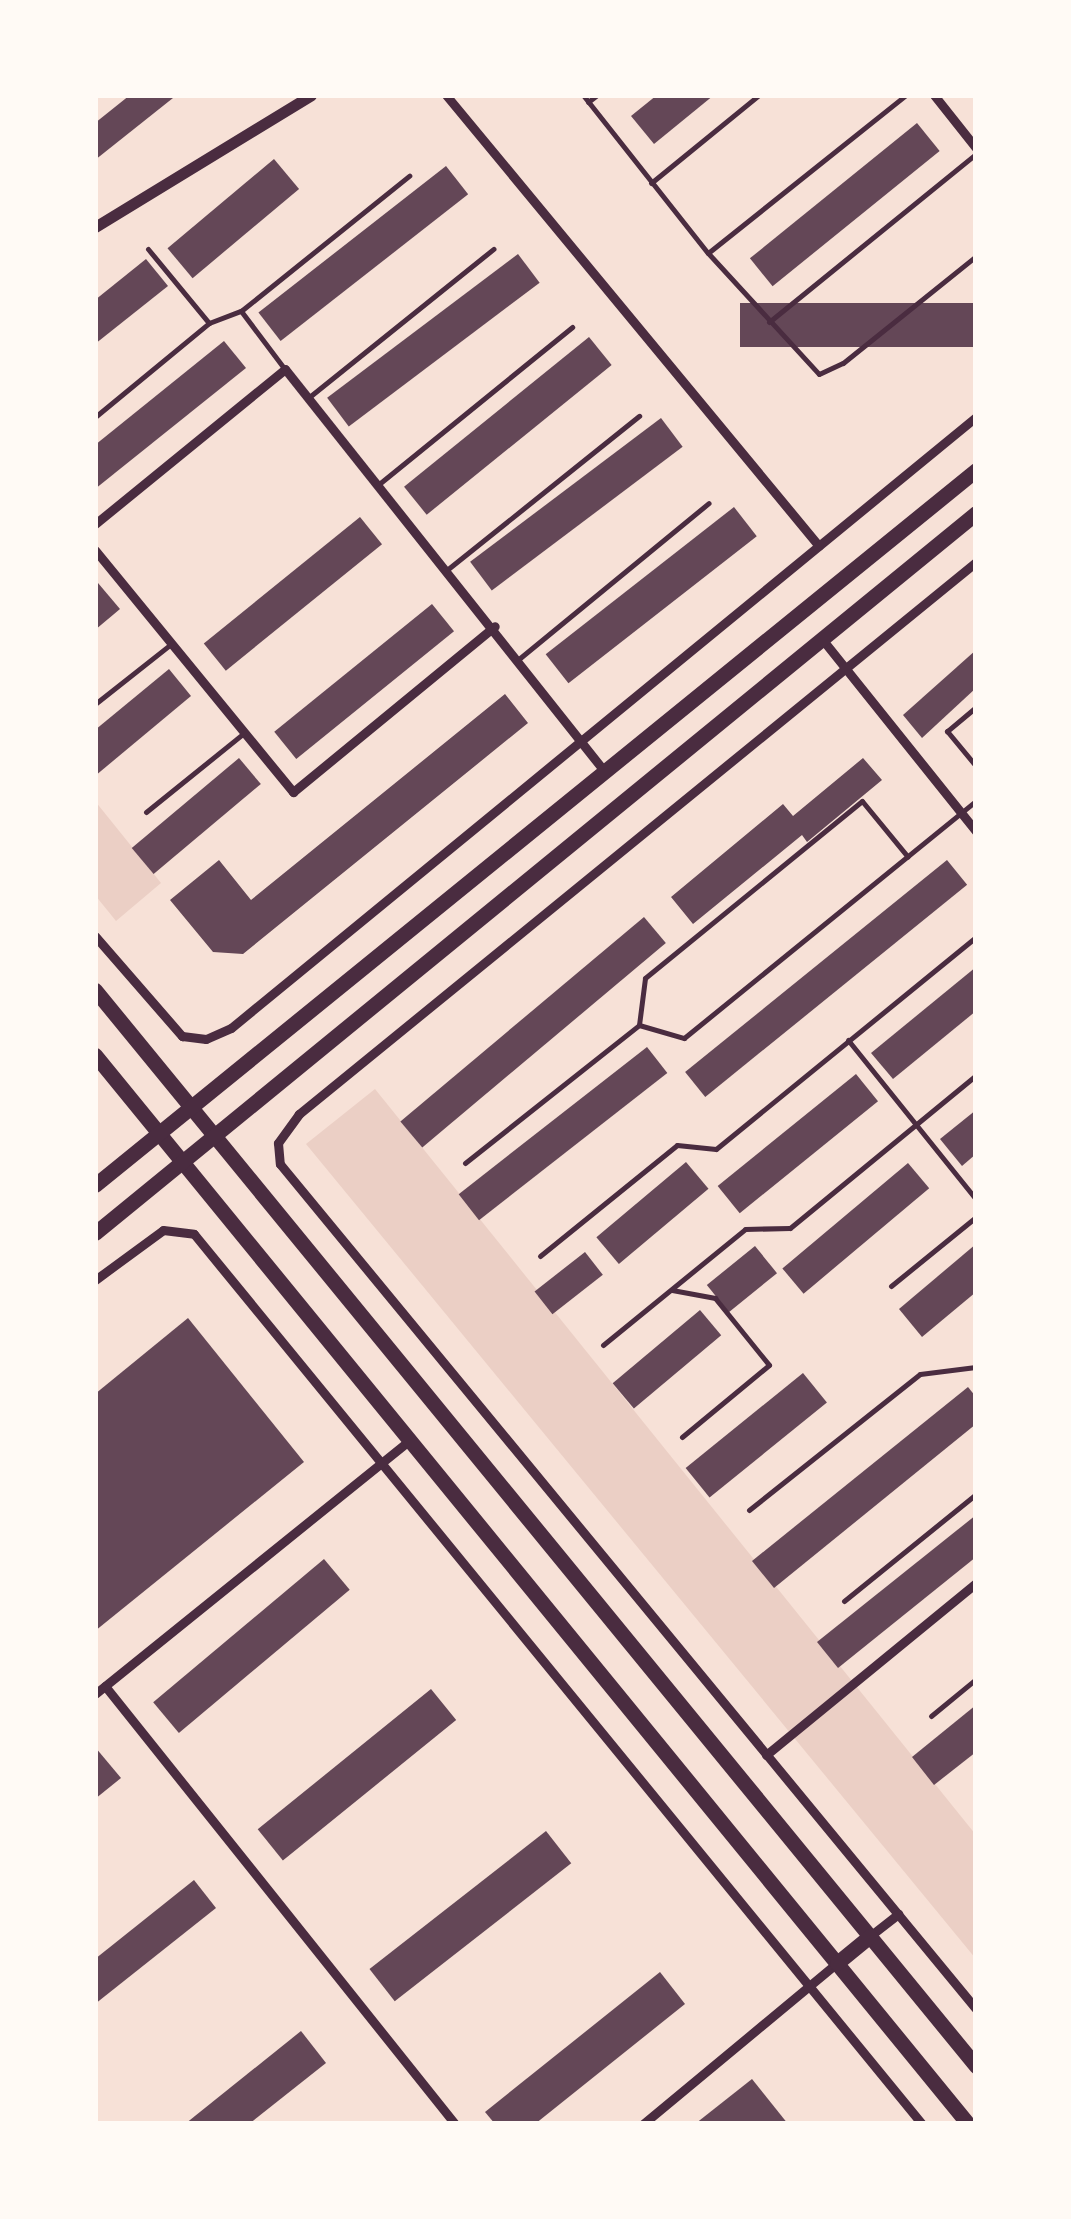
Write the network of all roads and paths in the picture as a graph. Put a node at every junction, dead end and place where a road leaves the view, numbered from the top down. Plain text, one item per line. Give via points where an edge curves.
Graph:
1 (311, 95) edge
2 (446, 95) edge
3 (583, 95) edge
4 (597, 95) edge
5 (759, 95) edge
6 (906, 95) edge
7 (934, 95) edge
8 (588, 102) junction
9 (976, 151) edge
10 (408, 176) dead end
11 (651, 182) junction
12 (95, 227) edge
13 (148, 249) dead end
14 (493, 249) dead end
15 (708, 253) junction
16 (976, 256) edge
17 (241, 311) junction
18 (769, 322) junction
19 (209, 323) junction
20 (572, 327) dead end
21 (285, 369) junction
22 (308, 398) junction
23 (95, 416) edge
24 (639, 416) dead end
25 (976, 418) edge
26 (976, 470) edge
27 (379, 484) junction
28 (709, 503) dead end
29 (976, 514) edge
30 (95, 524) edge
31 (818, 546) junction
32 (95, 550) edge
33 (976, 562) edge
34 (448, 569) junction
35 (495, 626) junction
36 (822, 639) junction
37 (171, 644) junction
38 (520, 658) junction
39 (845, 670) junction
40 (95, 704) edge
41 (976, 708) edge
42 (244, 732) junction
43 (578, 740) junction
44 (976, 766) edge
45 (605, 772) junction
46 (976, 801) edge
47 (146, 812) dead end
48 (961, 813) junction
49 (976, 831) edge
50 (908, 857) junction
51 (95, 936) edge
52 (976, 937) edge
53 (95, 990) edge
54 (639, 1025) junction
55 (848, 1040) junction
56 (95, 1055) edge
57 (976, 1075) edge
58 (192, 1105) junction
59 (916, 1124) junction
60 (158, 1132) junction
61 (216, 1134) junction
62 (182, 1161) junction
63 (465, 1163) dead end
64 (95, 1184) edge
65 (976, 1199) edge
66 (976, 1217) edge
67 (95, 1233) edge
68 (540, 1256) dead end
69 (95, 1280) edge
70 (891, 1286) dead end
71 (672, 1290) junction
72 (603, 1345) dead end
73 (976, 1367) edge
74 (682, 1437) dead end
75 (410, 1440) junction
76 (383, 1462) junction
77 (976, 1494) edge
78 (748, 1510) dead end
79 (976, 1584) edge
80 (844, 1601) dead end
81 (976, 1680) edge
82 (105, 1686) junction
83 (95, 1694) edge
84 (931, 1716) dead end
85 (766, 1754) junction
86 (898, 1914) junction
87 (870, 1936) junction
88 (837, 1963) junction
89 (810, 1986) junction
90 (976, 2009) edge
91 (976, 2066) edge
92 (455, 2124) edge
93 (643, 2124) edge
94 (922, 2124) edge
95 (968, 2124) edge

1 - 12 street
2 - 31 street
3 - 8 lane
4 - 8 lane
5 - 11 lane
6 - 15 lane
7 - 9 street
8 - 11 lane
9 - 18 lane
10 - 17 lane
11 - 15 lane
13 - 19 lane
14 - 22 lane
15 - 18 lane
16 - 18 lane via 843,363 819,374
17 - 19 lane
17 - 21 lane
19 - 23 lane
20 - 27 lane
21 - 22 street
21 - 30 street
22 - 27 street
24 - 34 lane
25 - 31 street
26 - 45 main road
27 - 34 street
28 - 38 lane
29 - 36 main road
31 - 43 street
32 - 37 street
33 - 39 street
34 - 35 street
35 - 38 street
35 - 42 street via 293,792
36 - 39 street
36 - 61 main road
37 - 40 lane
37 - 42 street
38 - 43 street
39 - 48 street
39 - 85 street via 283,1130 280,1164
41 - 44 lane via 947,730
42 - 47 lane
43 - 45 street
43 - 51 street via 231,1028 206,1039 182,1036 166,1024
45 - 58 main road
46 - 48 lane
48 - 49 street
48 - 50 lane
50 - 54 lane via 684,1038
50 - 54 lane via 862,801 646,978
52 - 55 lane
53 - 58 main road
54 - 63 lane
55 - 59 lane
55 - 68 lane via 716,1149 677,1145
56 - 60 main road
57 - 59 lane
58 - 60 main road
58 - 61 main road
59 - 65 lane
59 - 71 lane via 790,1228 745,1229
60 - 62 main road
60 - 64 main road
61 - 62 main road
61 - 87 main road
62 - 67 main road
62 - 75 main road
66 - 70 lane
69 - 76 street via 163,1230 194,1234
71 - 72 lane
71 - 74 lane via 714,1298 769,1365
73 - 78 lane via 920,1374
75 - 76 street
75 - 88 main road
76 - 82 street
76 - 89 street
77 - 80 lane
79 - 85 street
81 - 84 lane
82 - 83 street
82 - 92 street
85 - 86 street
86 - 87 street
86 - 90 street
87 - 88 main road
87 - 91 main road
88 - 89 street
88 - 95 main road
89 - 93 street
89 - 94 street

